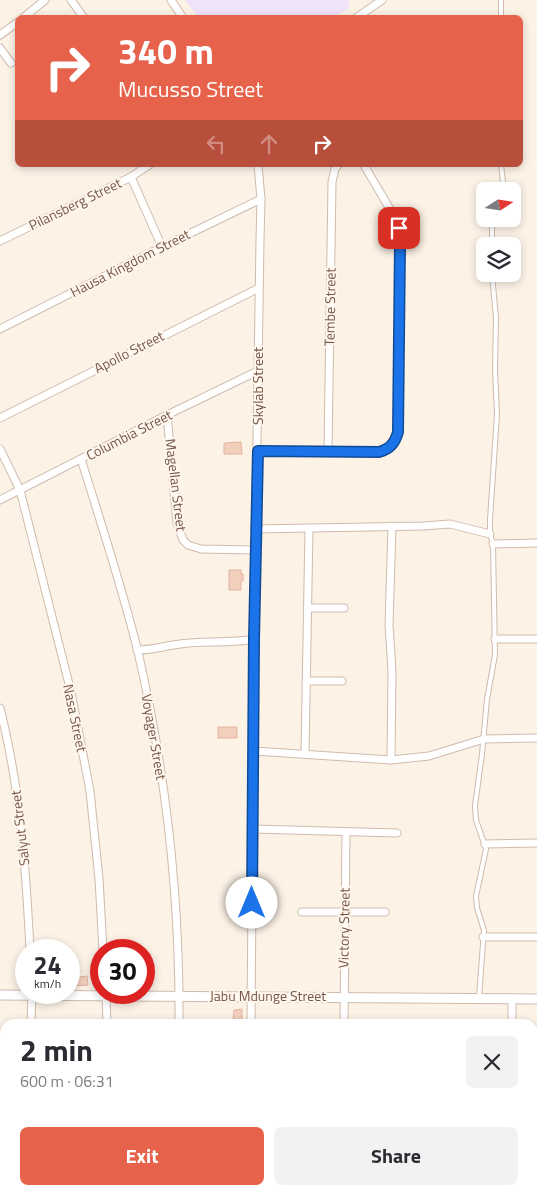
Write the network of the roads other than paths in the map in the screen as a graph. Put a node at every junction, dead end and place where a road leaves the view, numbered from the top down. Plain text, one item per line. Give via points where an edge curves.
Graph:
1 (45, 0) edge
2 (71, 0) edge
3 (172, 0) edge
4 (382, 0) edge
5 (501, 0) edge
6 (27, 15) edge
7 (82, 15) edge
8 (182, 15) edge
9 (360, 15) edge
10 (501, 15) edge
11 (15, 24) edge
12 (0, 35) edge
13 (0, 48) edge
14 (11, 62) dead end
15 (146, 167) edge
16 (258, 167) edge
17 (336, 167) edge
18 (365, 167) edge
19 (501, 167) edge
20 (131, 177) junction
21 (503, 182) edge
22 (260, 199) junction
23 (0, 241) edge
24 (162, 246) junction
25 (493, 282) edge
26 (259, 288) junction
27 (0, 329) edge
28 (258, 371) junction
29 (168, 415) junction
30 (0, 418) edge
31 (0, 449) edge
32 (258, 451) junction
33 (328, 451) junction
34 (81, 459) junction
35 (20, 490) junction
36 (0, 500) edge
37 (392, 526) junction
38 (309, 528) junction
39 (255, 529) junction
40 (490, 534) junction
41 (537, 543) edge
42 (493, 544) junction
43 (255, 550) junction
44 (307, 608) junction
45 (344, 608) dead end
46 (254, 639) junction
47 (495, 639) junction
48 (537, 639) edge
49 (137, 650) junction
50 (306, 681) junction
51 (342, 681) dead end
52 (0, 708) edge
53 (484, 738) junction
54 (537, 738) edge
55 (4, 746) edge
56 (253, 752) junction
57 (305, 754) junction
58 (391, 760) junction
59 (252, 829) junction
60 (346, 832) junction
61 (397, 833) dead end
62 (537, 843) edge
63 (485, 844) junction
64 (302, 912) dead end
65 (344, 912) junction
66 (385, 912) dead end
67 (483, 937) junction
68 (537, 937) edge
69 (29, 939) edge
70 (103, 939) edge
71 (0, 994) edge
72 (15, 994) edge
73 (155, 995) edge
74 (179, 996) junction
75 (251, 996) junction
76 (344, 997) junction
77 (479, 998) junction
78 (512, 998) junction
79 (537, 999) edge
80 (32, 1004) edge
81 (106, 1004) edge
82 (31, 1019) edge
83 (107, 1019) edge
84 (178, 1019) edge
85 (251, 1019) edge
86 (344, 1019) edge
87 (512, 1019) edge

1 - 6 street
2 - 7 street
3 - 8 street
4 - 9 street
5 - 10 lane
11 - 12 street
13 - 14 street
15 - 20 street, Pilansberg Street
16 - 22 street, Skylab Street
17 - 33 street, Tembe Street via 332,182
18 - 33 street via 394,216 400,235 398,432 394,443 385,451
19 - 21 lane
20 - 23 street, Pilansberg Street
20 - 24 street
22 - 24 street, Hausa Kingdom Street
22 - 26 street, Skylab Street
24 - 27 street, Hausa Kingdom Street
25 - 40 lane via 497,414
26 - 28 street, Skylab Street
26 - 30 street, Apollo Street
28 - 29 street, Columbia Street
28 - 32 street, Skylab Street
29 - 34 street, Columbia Street
29 - 43 street, Magellan Street via 177,523 183,540 201,549
31 - 35 street, Nasa Street
32 - 33 street
32 - 39 street, Skylab Street
34 - 35 street, Columbia Street
34 - 49 street, Voyager Street
35 - 36 street, Columbia Street
35 - 70 street, Nasa Street via 81,743 94,827
37 - 38 street
37 - 40 street via 445,523
37 - 58 street via 389,625
38 - 39 street
38 - 44 street
39 - 43 street, Skylab Street
40 - 42 lane
41 - 42 street
42 - 47 lane
43 - 46 street, Skylab Street
44 - 45 street
44 - 50 street
46 - 49 street
46 - 56 street, Skylab Street
47 - 48 street
47 - 53 lane
49 - 74 street, Voyager Street via 157,748 169,839
50 - 51 street
50 - 57 street
52 - 55 street, Salyut Street
53 - 54 street
53 - 58 street via 429,756
53 - 63 lane via 475,814
55 - 69 street, Salyut Street via 16,797 24,854
56 - 57 street
56 - 59 street, Skylab Street
57 - 58 street
59 - 60 street
59 - 75 street, Skylab Street
60 - 61 street
60 - 65 street, Victory Street
62 - 63 street
63 - 67 lane via 476,896
64 - 65 street
65 - 66 street
65 - 76 street, Victory Street
67 - 68 street
67 - 77 lane
71 - 72 street, Jabu Mdunge Street
73 - 74 street, Jabu Mdunge Street
74 - 75 street, Jabu Mdunge Street
74 - 84 street, Voyager Street
75 - 76 street, Jabu Mdunge Street
75 - 85 street, Skylab Street
76 - 77 street, Jabu Mdunge Street
76 - 86 street, Victory Street
77 - 78 street, Jabu Mdunge Street
78 - 79 street, Jabu Mdunge Street
78 - 87 street
80 - 82 street
81 - 83 street

